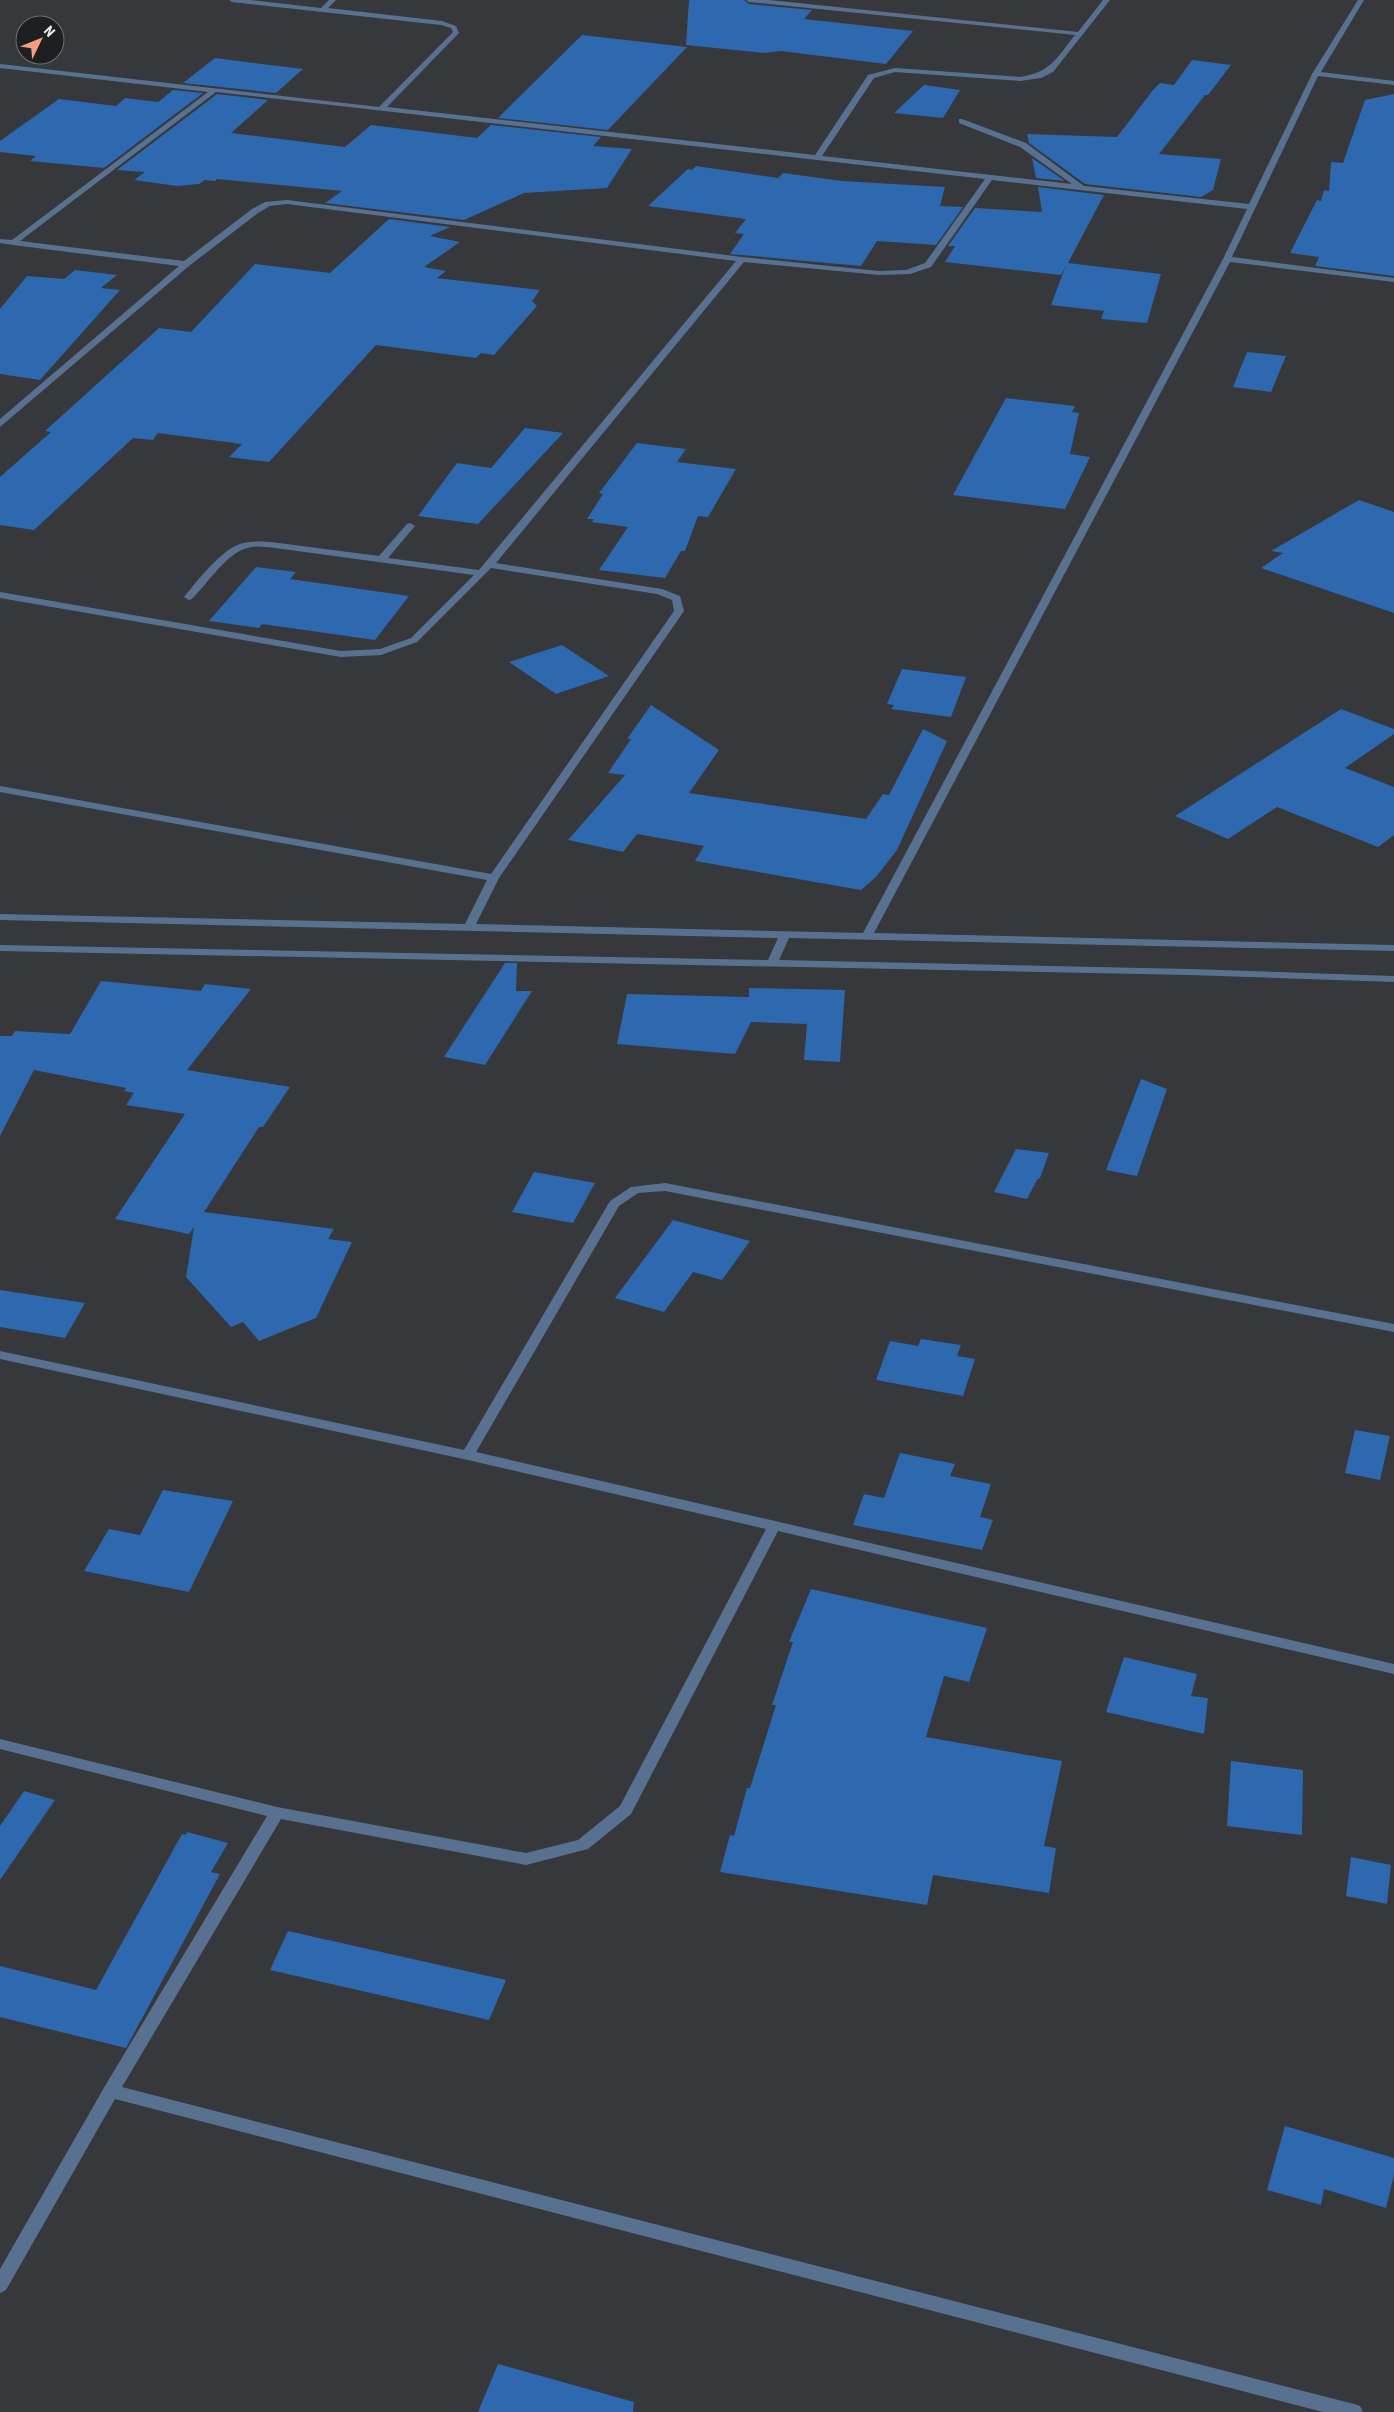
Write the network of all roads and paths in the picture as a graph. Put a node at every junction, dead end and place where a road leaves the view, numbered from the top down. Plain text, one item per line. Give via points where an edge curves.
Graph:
1 (232, 0) edge
2 (334, 0) edge
3 (749, 0) edge
4 (1107, 0) edge
5 (1362, 0) edge
6 (322, 10) junction
7 (1081, 34) junction
8 (0, 66) edge
9 (1316, 74) junction
10 (1394, 83) edge
11 (216, 89) junction
12 (382, 108) junction
13 (962, 121) dead end
14 (818, 157) junction
15 (990, 178) junction
16 (1082, 188) junction
17 (1253, 207) junction
18 (0, 241) edge
19 (13, 243) junction
20 (742, 259) junction
21 (1227, 259) junction
22 (186, 264) junction
23 (1394, 280) edge
24 (0, 424) edge
25 (410, 526) dead end
26 (382, 560) junction
27 (489, 565) junction
28 (481, 573) junction
29 (0, 595) edge
30 (189, 597) dead end
31 (0, 789) edge
32 (494, 878) junction
33 (0, 917) edge
34 (468, 928) junction
35 (785, 935) junction
36 (867, 936) junction
37 (0, 948) edge
38 (1394, 948) edge
39 (772, 964) junction
40 (1394, 979) edge
41 (1394, 1328) edge
42 (0, 1355) edge
43 (468, 1455) junction
44 (774, 1526) junction
45 (1394, 1669) edge
46 (0, 1744) edge
47 (277, 1813) junction
48 (110, 2091) junction
49 (0, 2285) edge
50 (1354, 2412) edge

1 - 6 street
2 - 6 street
3 - 7 street
4 - 7 street
5 - 9 street
6 - 12 street via 454,27 457,32
7 - 14 street via 1050,70 1038,76 1020,79 895,70 871,77
8 - 11 street
9 - 10 street
9 - 17 street
11 - 12 street
11 - 19 street
12 - 14 street
13 - 16 street via 1023,145
14 - 15 street
15 - 16 street
15 - 20 street via 928,265 907,272 879,273
16 - 17 street
17 - 21 street
18 - 19 street
19 - 22 street
20 - 22 street via 287,202 268,204 255,211
20 - 27 street
21 - 23 street
21 - 36 street
22 - 24 street
25 - 26 street
26 - 28 street
26 - 30 street via 275,545 242,546 233,551
27 - 28 street
27 - 32 street via 659,591 677,598 679,611
28 - 29 street via 414,640 381,652 341,654
31 - 32 street
32 - 34 street
33 - 34 street
34 - 35 street
35 - 36 street
35 - 39 street
36 - 38 street
37 - 39 street
39 - 40 street via 1180,971
41 - 43 street via 665,1186 635,1190 614,1204
42 - 43 street
43 - 44 street
44 - 45 street
44 - 47 street via 626,1810 583,1844 526,1860
46 - 47 street
47 - 48 street
48 - 49 street
48 - 50 street

